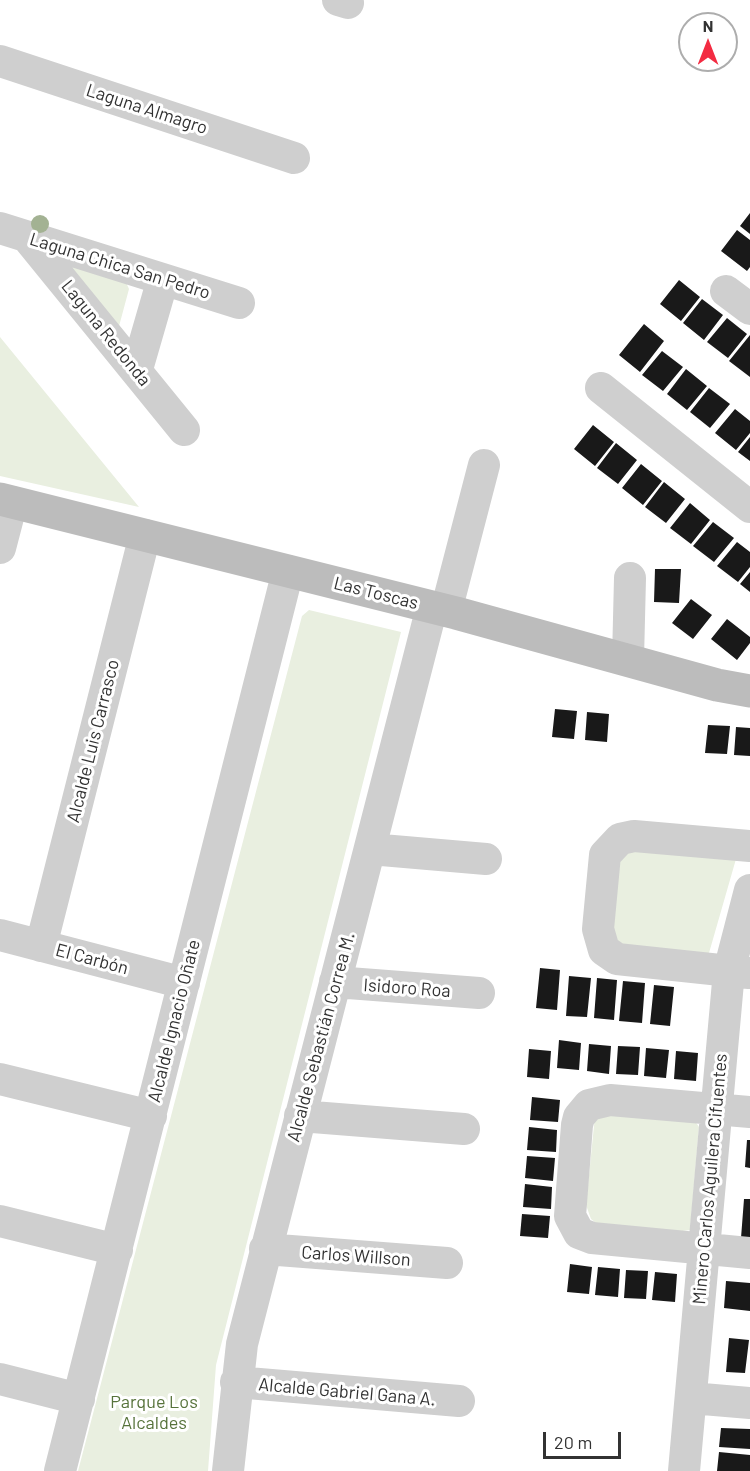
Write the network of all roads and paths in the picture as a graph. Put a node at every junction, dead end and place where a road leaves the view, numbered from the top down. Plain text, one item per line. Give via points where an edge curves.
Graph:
1 (0, 61) edge
2 (294, 158) dead end
3 (14, 232) edge
4 (163, 279) junction
5 (240, 303) dead end
6 (136, 369) junction
7 (601, 388) dead end
8 (184, 430) dead end
9 (484, 465) dead end
10 (6, 500) edge
11 (750, 507) edge
12 (145, 535) junction
13 (0, 548) edge
14 (288, 571) junction
15 (630, 578) dead end
16 (439, 609) junction
17 (628, 659) junction
18 (750, 691) edge
19 (750, 846) edge
20 (370, 849) junction
21 (486, 859) dead end
22 (750, 890) edge
23 (0, 936) edge
24 (41, 946) junction
25 (740, 972) edge
26 (335, 982) junction
27 (184, 984) junction
28 (479, 993) dead end
29 (0, 1079) edge
30 (716, 1109) junction
31 (750, 1112) edge
32 (150, 1116) junction
33 (300, 1116) junction
34 (464, 1129) dead end
35 (0, 1221) edge
36 (704, 1248) junction
37 (265, 1249) junction
38 (117, 1250) junction
39 (750, 1253) edge
40 (447, 1263) dead end
41 (0, 1379) edge
42 (236, 1382) junction
43 (691, 1398) junction
44 (79, 1399) junction
45 (459, 1401) dead end
46 (750, 1403) edge
47 (60, 1471) edge
48 (228, 1471) edge
49 (684, 1471) edge

1 - 2 street, Laguna Almagro
3 - 4 street, Laguna Chica San Pedro
3 - 6 street, Laguna Redonda
4 - 5 street, Laguna Chica San Pedro
4 - 6 street
6 - 8 street, Laguna Redonda
7 - 11 street
9 - 16 street, Alcalde Sebastián Correa M.
10 - 12 street, Las Toscas
10 - 13 street
12 - 14 street, Las Toscas
12 - 24 street, Alcalde Luis Carrasco
14 - 16 street, Las Toscas
14 - 27 street, Alcalde Ignacio Oñate
15 - 17 street
16 - 17 street, Las Toscas
16 - 20 street, Alcalde Sebastián Correa M.
17 - 18 street, Las Toscas
19 - 25 street via 634,836 614,843 605,855 598,929 604,950 625,960
20 - 21 street
20 - 26 street, Alcalde Sebastián Correa M.
22 - 25 street, Minero Carlos Aguilera Cifuentes
23 - 24 street, El Carbón
24 - 27 street, El Carbón
25 - 30 street, Minero Carlos Aguilera Cifuentes
26 - 28 street, Isidoro Roa
26 - 33 street, Alcalde Sebastián Correa M.
27 - 32 street, Alcalde Ignacio Oñate
29 - 32 street
30 - 31 street
30 - 36 street, Minero Carlos Aguilera Cifuentes
30 - 36 street via 610,1100 589,1105 577,1125 570,1216 579,1233 591,1238
32 - 38 street, Alcalde Ignacio Oñate
33 - 34 street
33 - 37 street, Alcalde Sebastián Correa M.
35 - 38 street
36 - 39 street
36 - 43 street, Minero Carlos Aguilera Cifuentes
37 - 40 street, Carlos Willson
37 - 42 street, Alcalde Sebastián Correa M.
38 - 44 street, Alcalde Ignacio Oñate
41 - 44 street
42 - 45 street, Alcalde Gabriel Gana A.
42 - 48 street, Alcalde Sebastián Correa M.
43 - 46 street
43 - 49 street, Minero Carlos Aguilera Cifuentes
44 - 47 street, Alcalde Ignacio Oñate

